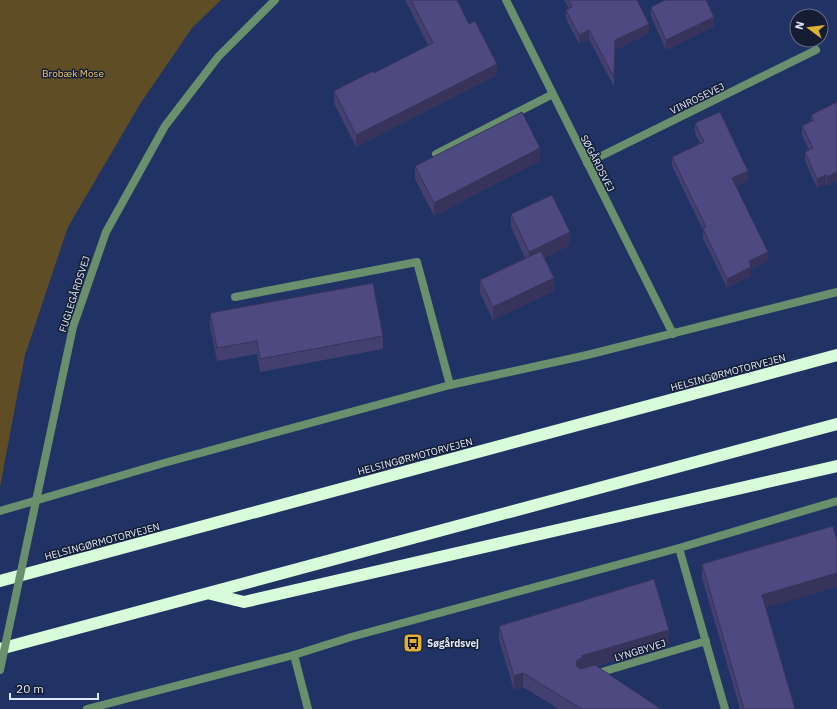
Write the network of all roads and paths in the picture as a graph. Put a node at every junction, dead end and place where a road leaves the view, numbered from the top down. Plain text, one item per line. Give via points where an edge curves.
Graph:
1 (275, 0) edge
2 (506, 0) edge
3 (816, 50) dead end
4 (553, 94) junction
5 (436, 154) edge
6 (587, 163) junction
7 (837, 292) edge
8 (235, 297) dead end
9 (673, 334) junction
10 (837, 356) edge
11 (450, 385) junction
12 (837, 424) edge
13 (837, 466) edge
14 (837, 501) edge
15 (0, 511) edge
16 (679, 548) junction
17 (0, 581) edge
18 (210, 594) junction
19 (706, 641) junction
20 (0, 649) edge
21 (294, 654) junction
22 (0, 670) edge
23 (588, 676) edge
24 (87, 709) edge
25 (308, 709) edge
26 (725, 709) edge

1 - 22 street, FUGLEGÅRDSVEJ, bridge via 218,57 165,126 106,232 73,327
2 - 4 street, SØGÅRDSVEJ
3 - 6 street, VINROSEVEJ
4 - 5 street
4 - 6 street, SØGÅRDSVEJ
6 - 9 street, SØGÅRDSVEJ
7 - 9 street
8 - 11 street via 417,262
9 - 11 street
10 - 17 highway, HELSINGØRMOTORVEJEN
11 - 15 street
12 - 18 highway
13 - 18 highway via 244,602
14 - 16 street
16 - 19 street
16 - 21 street
18 - 20 highway
19 - 23 street, LYNGBYVEJ
19 - 26 street
21 - 24 street
21 - 25 street

